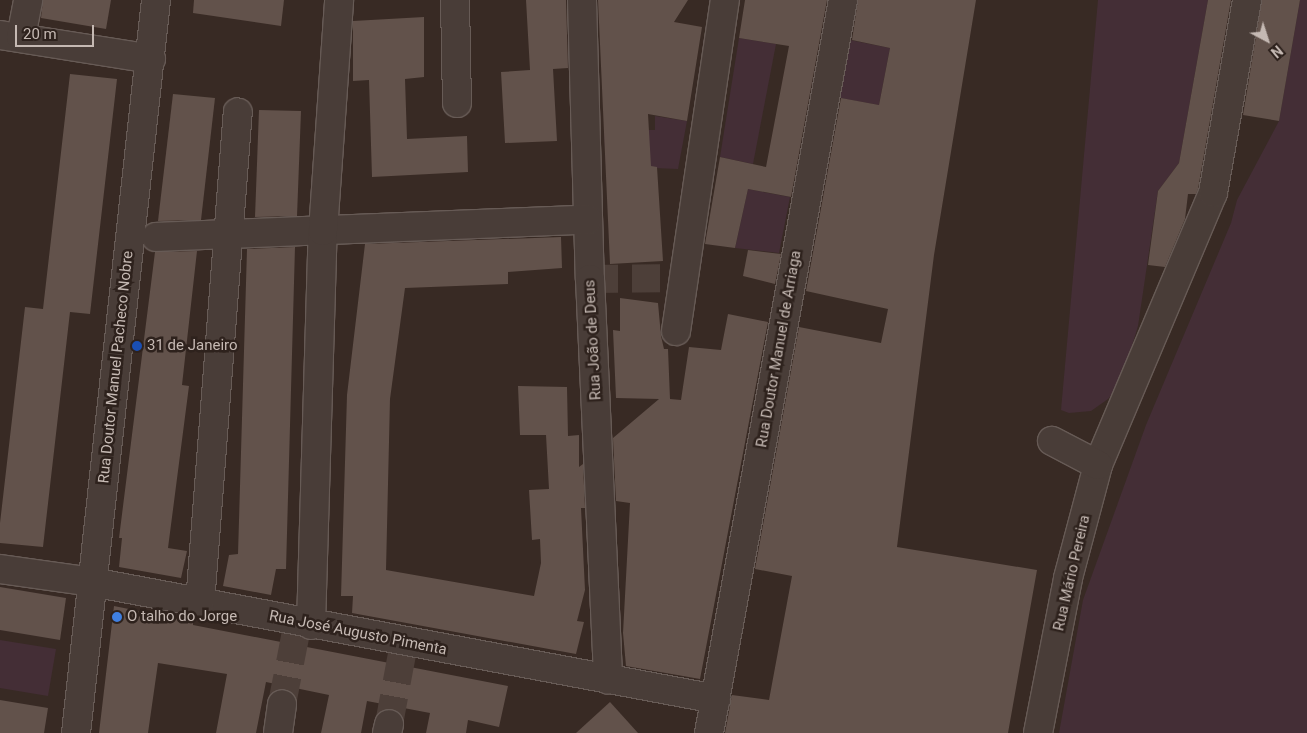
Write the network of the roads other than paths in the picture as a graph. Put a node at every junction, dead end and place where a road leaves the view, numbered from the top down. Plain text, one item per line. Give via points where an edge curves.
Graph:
1 (28, 0) edge
2 (156, 0) edge
3 (339, 0) edge
4 (454, 0) edge
5 (582, 0) edge
6 (725, 0) edge
7 (843, 0) edge
8 (1247, 0) edge
9 (11, 36) edge
10 (151, 59) junction
11 (457, 103) dead end
12 (238, 112) dead end
13 (588, 220) junction
14 (323, 231) junction
15 (230, 236) junction
16 (156, 237) dead end
17 (676, 331) dead end
18 (1052, 441) dead end
19 (1098, 465) junction
20 (0, 569) edge
21 (92, 582) junction
22 (200, 603) junction
23 (311, 625) junction
24 (608, 680) junction
25 (716, 699) junction
26 (282, 704) tunnel mouth
27 (76, 733) edge
28 (278, 733) edge
29 (708, 733) edge
30 (1038, 733) edge

1 - 9 street
2 - 10 street, Rua Doutor Manuel Pacheco Nobre
3 - 14 street
4 - 11 street
5 - 13 street, Rua João de Deus
6 - 17 street
7 - 25 street, Rua Doutor Manuel de Arriaga
8 - 19 street, Rua Mário Pereira via 1213,193
9 - 10 street
10 - 21 street, Rua Doutor Manuel Pacheco Nobre
12 - 15 street
13 - 14 street
13 - 24 street, Rua João de Deus
14 - 15 street
14 - 23 street
15 - 16 street
15 - 22 street
18 - 19 street
19 - 30 street, Rua Mário Pereira via 1068,578
20 - 21 street, Rua José Augusto Pimenta
21 - 22 street, Rua José Augusto Pimenta
21 - 27 street, Rua Doutor Manuel Pacheco Nobre
22 - 23 street, Rua José Augusto Pimenta
23 - 24 street, Rua José Augusto Pimenta
24 - 25 street, Rua José Augusto Pimenta
25 - 29 street, Rua Doutor Manuel de Arriaga
26 - 28 street

